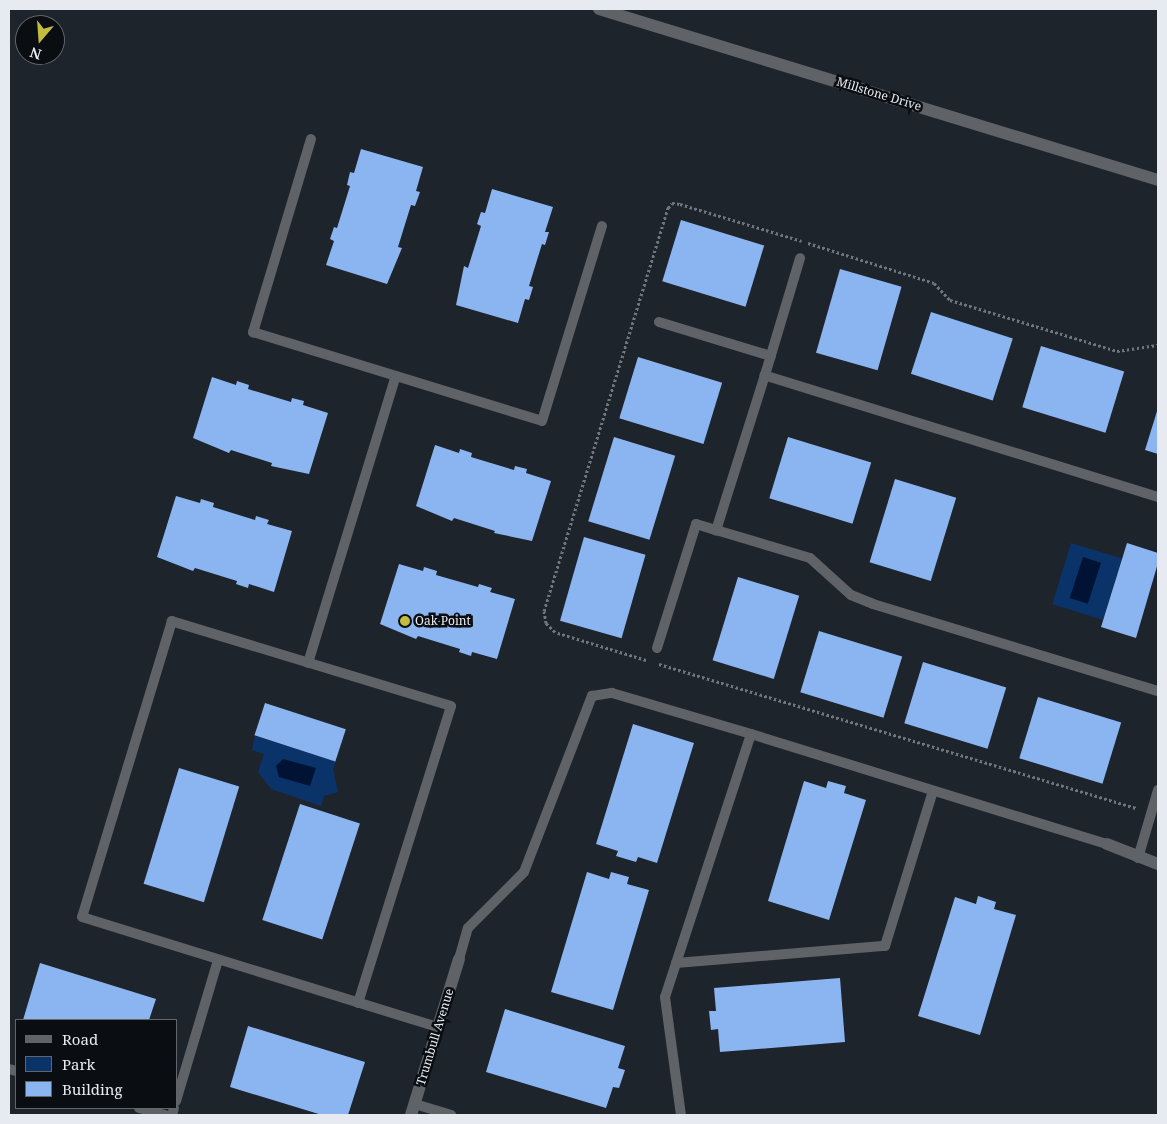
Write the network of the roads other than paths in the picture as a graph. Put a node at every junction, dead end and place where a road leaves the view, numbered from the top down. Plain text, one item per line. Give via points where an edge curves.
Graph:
1 (599, 9) edge
2 (311, 139) dead end
3 (1158, 180) edge
4 (602, 226) dead end
5 (800, 258) dead end
6 (659, 322) dead end
7 (771, 356) junction
8 (765, 375) junction
9 (396, 376) junction
10 (1158, 497) edge
11 (716, 530) junction
12 (657, 648) dead end
13 (308, 663) junction
14 (1158, 690) edge
15 (751, 734) junction
16 (1158, 790) edge
17 (933, 791) junction
18 (1108, 844) joint
19 (1138, 858) junction
20 (1158, 864) edge
21 (459, 958) joint
22 (218, 960) junction
23 (676, 963) junction
24 (358, 1003) junction
25 (438, 1027) junction
26 (178, 1094) edge
27 (143, 1109) edge
28 (413, 1110) edge
29 (164, 1115) edge
30 (450, 1115) edge
31 (681, 1115) edge

1 - 3 street, Millstone Drive
2 - 9 lane via 253,332
4 - 9 lane via 542,421
5 - 7 lane
6 - 7 lane
7 - 8 lane
8 - 10 lane
8 - 11 lane
9 - 13 lane
11 - 12 lane via 696,524
11 - 14 lane via 810,558 851,595 873,604
13 - 22 lane via 172,622 82,917
13 - 24 lane via 451,706
15 - 17 lane
15 - 21 lane via 612,693 592,696 524,872 468,928
15 - 23 lane
16 - 19 lane
17 - 18 lane
17 - 23 lane via 884,946
18 - 19 street
19 - 20 street
21 - 25 street, Trumbull Avenue
22 - 24 lane
22 - 26 lane
23 - 31 lane via 665,997
24 - 25 lane
25 - 28 street, Trumbull Avenue
27 - 29 lane
28 - 30 lane

